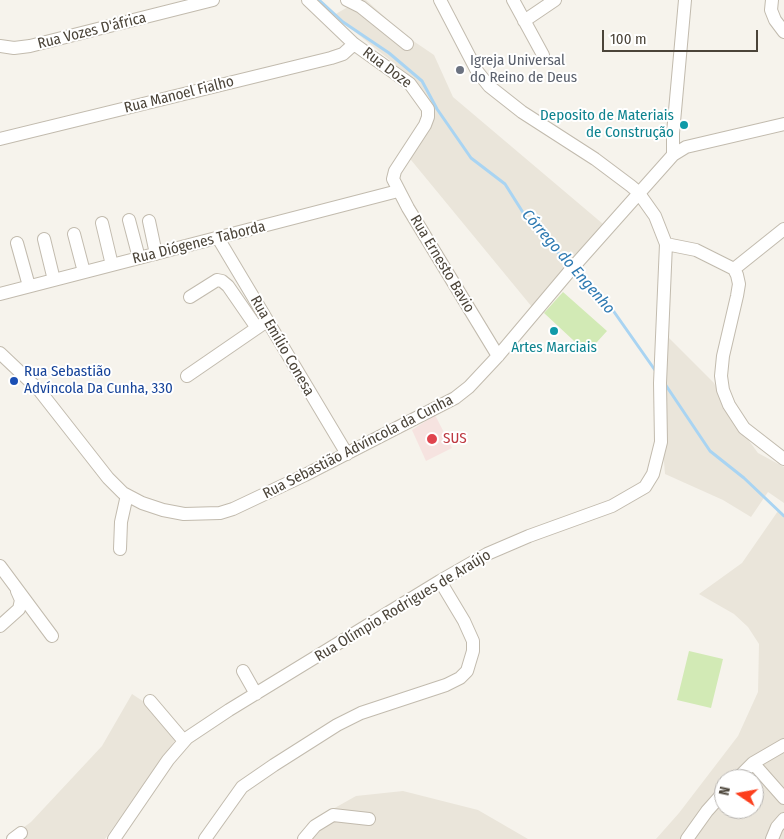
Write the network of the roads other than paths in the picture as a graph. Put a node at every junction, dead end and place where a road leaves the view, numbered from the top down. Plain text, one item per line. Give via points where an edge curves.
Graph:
1 (213, 0) edge
2 (308, 0) edge
3 (347, 0) edge
4 (440, 0) edge
5 (513, 0) edge
6 (555, 0) edge
7 (685, 0) edge
8 (772, 0) edge
9 (361, 4) edge
10 (524, 21) junction
11 (784, 32) edge
12 (354, 44) junction
13 (407, 44) dead end
14 (0, 46) edge
15 (543, 55) dead end
16 (784, 124) edge
17 (0, 139) edge
18 (673, 155) junction
19 (395, 171) joint
20 (398, 191) junction
21 (638, 192) junction
22 (129, 220) dead end
23 (149, 220) dead end
24 (102, 223) dead end
25 (784, 229) edge
26 (74, 234) dead end
27 (218, 238) junction
28 (44, 239) dead end
29 (17, 243) dead end
30 (666, 244) junction
31 (156, 254) junction
32 (139, 258) junction
33 (112, 265) junction
34 (734, 269) junction
35 (84, 272) junction
36 (54, 280) junction
37 (29, 286) junction
38 (1, 290) edge
39 (190, 296) dead end
40 (262, 324) junction
41 (0, 353) edge
42 (498, 356) junction
43 (187, 376) dead end
44 (347, 454) junction
45 (784, 459) edge
46 (127, 495) junction
47 (120, 549) dead end
48 (0, 566) edge
49 (440, 581) junction
50 (13, 584) junction
51 (0, 626) edge
52 (52, 636) dead end
53 (243, 671) dead end
54 (256, 694) junction
55 (150, 701) dead end
56 (184, 741) junction
57 (784, 745) edge
58 (753, 763) junction
59 (747, 769) edge
60 (784, 798) edge
61 (714, 803) edge
62 (784, 818) edge
63 (369, 819) dead end
64 (114, 839) edge
65 (205, 839) edge
66 (304, 839) edge
67 (687, 839) edge
68 (772, 839) edge

1 - 14 street, Rua Vozes D'áfrica via 30,46
2 - 12 street, Rua Doze
3 - 9 street
4 - 21 street, Rua Olímpio Rodrigues de Araújo via 477,71 489,86
5 - 10 street
6 - 10 street
7 - 18 street
8 - 11 street via 771,10
9 - 13 street
10 - 15 street
12 - 17 street, Rua Manoel Fialho via 343,54 331,58
12 - 19 street, Rua Doze via 410,84 428,109 425,125
16 - 18 street via 686,147
18 - 21 street, Rua Sebastião Advíncola da Cunha
19 - 20 street, Rua Ernesto Bavio via 393,179
20 - 27 street, Rua Diógenes Taborda
20 - 42 street, Rua Ernesto Bavio
21 - 30 street, Rua Olímpio Rodrigues de Araújo via 655,216
21 - 42 street, Rua Sebastião Advíncola da Cunha
22 - 32 street
23 - 31 street
24 - 33 street
25 - 34 street
26 - 35 street
27 - 31 street, Rua Diógenes Taborda
27 - 40 street, Rua Emílio Conesa
28 - 36 street
29 - 37 street
30 - 34 street via 696,250
30 - 49 street, Rua Olímpio Rodrigues de Araújo via 661,442 653,474 645,486 612,506 487,554
31 - 32 street, Rua Diógenes Taborda
32 - 33 street, Rua Diógenes Taborda
33 - 35 street, Rua Diógenes Taborda
34 - 45 street via 740,284 723,356 723,390 744,428
35 - 36 street, Rua Diógenes Taborda
36 - 37 street, Rua Diógenes Taborda
37 - 38 street, Rua Diógenes Taborda
39 - 40 street via 217,280 222,281
40 - 43 street
40 - 44 street, Rua Emílio Conesa
41 - 46 street, Rua Sebastião Advíncola da Cunha via 38,390 108,478
42 - 44 street, Rua Sebastião Advíncola da Cunha via 455,398
44 - 46 street, Rua Sebastião Advíncola da Cunha via 220,513 184,514 163,510
46 - 47 street via 120,522
48 - 50 street
49 - 54 street, Rua Olímpio Rodrigues de Araújo
49 - 65 street via 473,641 467,671 446,685 361,713 274,765 242,787
50 - 51 street via 21,600 19,609
50 - 52 street
53 - 54 street
54 - 56 street, Rua Olímpio Rodrigues de Araújo
55 - 56 street
56 - 64 street, Rua Olímpio Rodrigues de Araújo
57 - 58 street
58 - 59 street
58 - 60 street
61 - 67 street
62 - 68 street
63 - 66 street via 333,815 315,826

